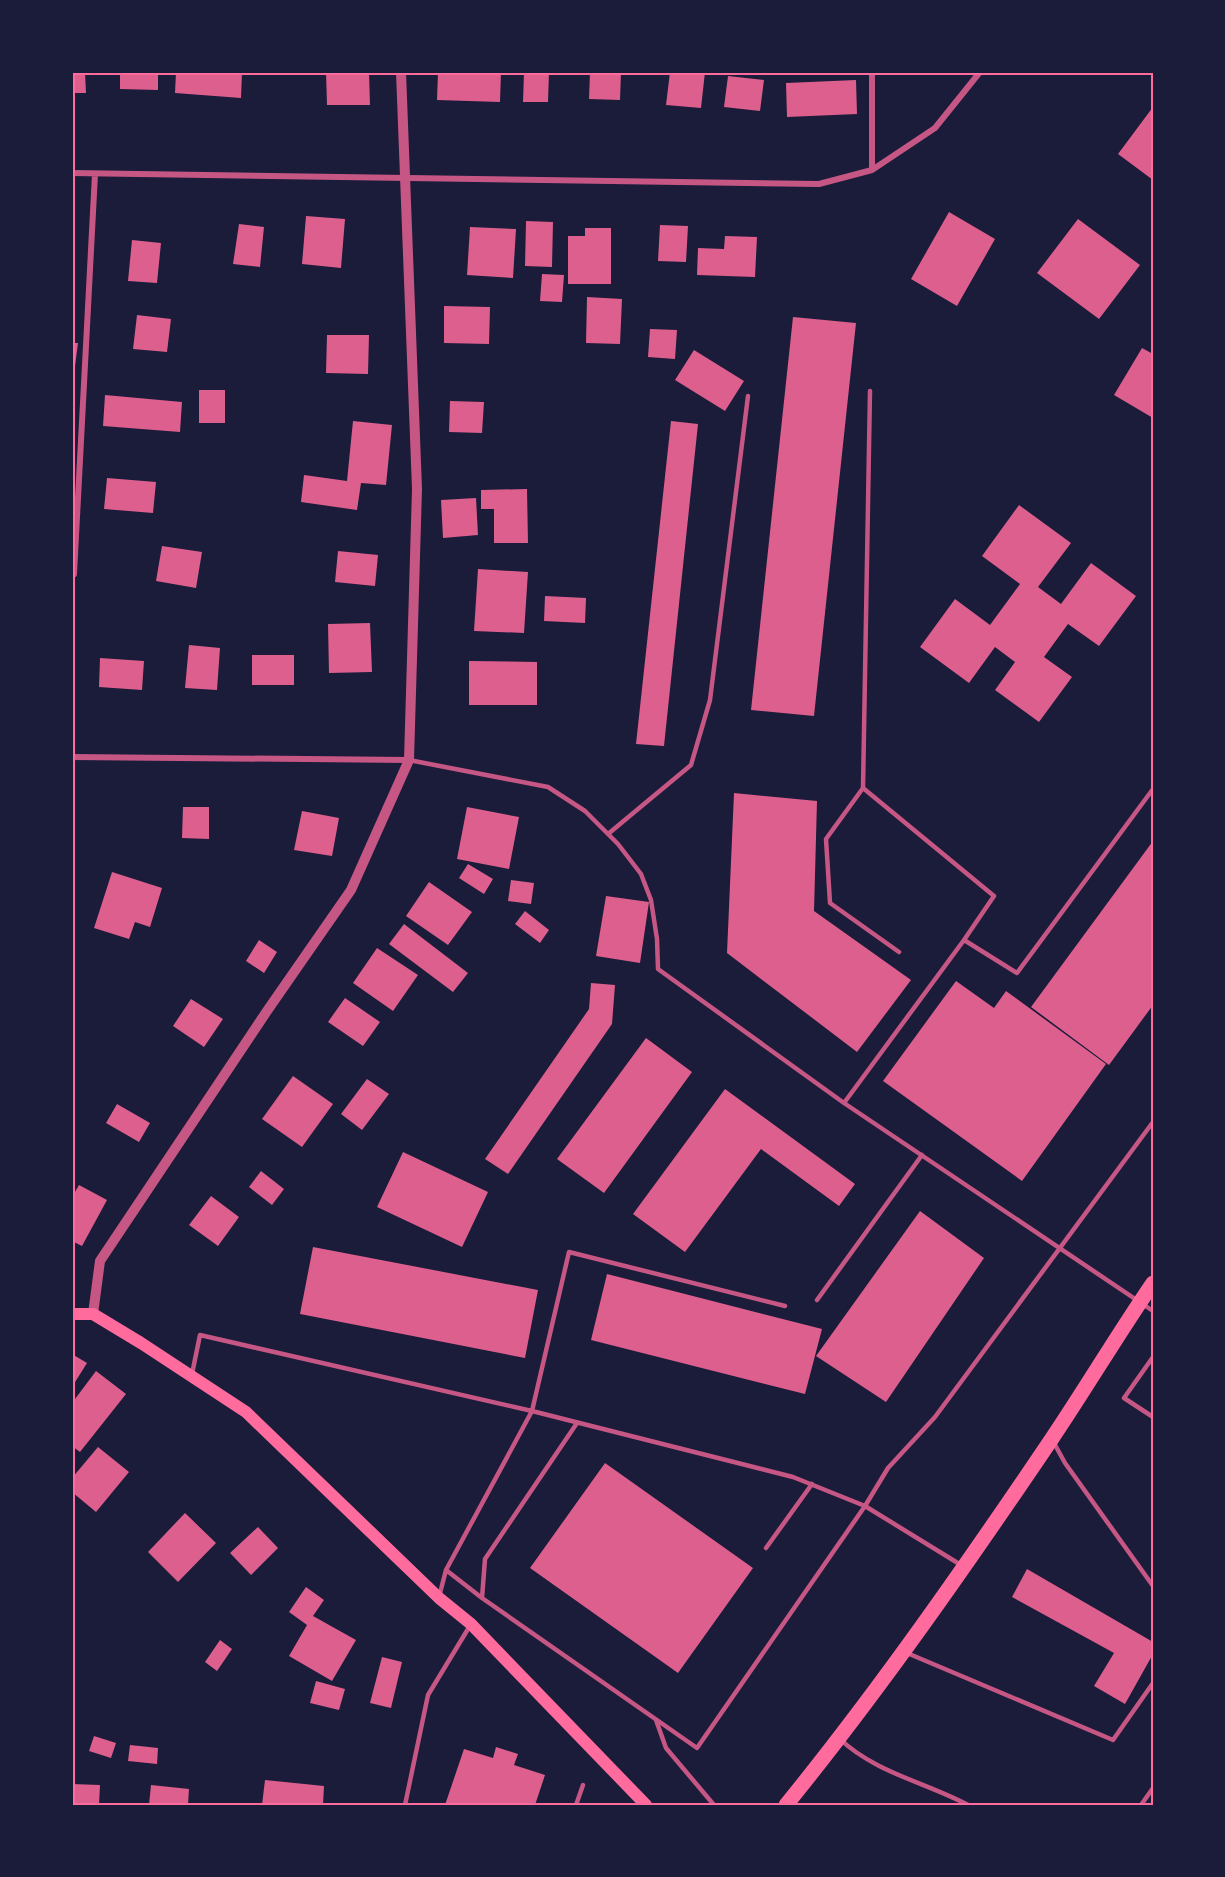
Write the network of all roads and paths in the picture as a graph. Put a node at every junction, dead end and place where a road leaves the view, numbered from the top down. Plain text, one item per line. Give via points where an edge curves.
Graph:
1 (401, 72) edge
2 (872, 72) edge
3 (980, 72) edge
4 (872, 170) junction
5 (72, 173) edge
6 (95, 174) junction
7 (405, 179) junction
8 (870, 391) dead end
9 (748, 396) dead end
10 (74, 574) dead end
11 (72, 757) edge
12 (409, 760) junction
13 (863, 788) junction
14 (1153, 789) edge
15 (608, 834) junction
16 (964, 940) junction
17 (899, 952) dead end
18 (844, 1103) junction
19 (1153, 1122) edge
20 (922, 1155) junction
21 (1060, 1249) junction
22 (1153, 1283) edge
23 (817, 1300) dead end
24 (1140, 1301) junction
25 (785, 1306) dead end
26 (1153, 1311) edge
27 (72, 1314) edge
28 (93, 1314) junction
29 (1153, 1357) edge
30 (191, 1377) junction
31 (532, 1411) junction
32 (1153, 1418) edge
33 (577, 1423) junction
34 (1052, 1439) junction
35 (812, 1485) junction
36 (865, 1506) junction
37 (766, 1548) dead end
38 (963, 1566) junction
39 (446, 1570) junction
40 (1153, 1586) edge
41 (439, 1598) junction
42 (482, 1598) junction
43 (471, 1624) junction
44 (905, 1652) junction
45 (1153, 1683) edge
46 (656, 1720) junction
47 (840, 1738) junction
48 (583, 1785) dead end
49 (1153, 1788) edge
50 (405, 1805) edge
51 (576, 1805) edge
52 (646, 1805) edge
53 (714, 1805) edge
54 (786, 1805) edge
55 (968, 1805) edge
56 (1141, 1805) edge

1 - 7 street
2 - 4 street
3 - 4 street via 935,128
4 - 7 street via 819,184
5 - 6 street
6 - 7 street
6 - 10 street
7 - 12 street via 417,489
8 - 13 lane
9 - 15 lane via 710,700 691,765
11 - 12 street
12 - 15 lane via 548,787 585,811
12 - 28 street via 351,890 100,1261
13 - 16 lane via 994,896
13 - 17 lane via 826,839 830,903
14 - 16 lane via 1017,973
15 - 18 lane via 641,874 651,900 658,969
16 - 18 lane
18 - 20 lane
19 - 21 lane
20 - 21 lane
20 - 23 lane
21 - 24 lane
21 - 36 lane via 935,1418 888,1468
22 - 24 main road
24 - 26 lane
24 - 34 main road
25 - 31 lane via 569,1252
27 - 28 main road
28 - 30 main road
29 - 32 lane via 1124,1398
30 - 31 lane via 200,1335
30 - 41 main road via 246,1412
31 - 33 lane
31 - 39 lane
33 - 35 lane
33 - 42 lane via 485,1559
34 - 38 main road
34 - 40 lane
35 - 36 lane
35 - 37 lane
36 - 38 lane
36 - 46 lane via 697,1748
38 - 44 main road
39 - 41 lane
39 - 42 lane
41 - 43 main road
42 - 46 lane
43 - 50 lane via 428,1695
43 - 52 main road
44 - 45 lane via 1113,1740
44 - 47 main road
46 - 53 lane via 666,1748
47 - 54 main road
47 - 55 lane via 878,1765
48 - 51 lane
49 - 56 lane

